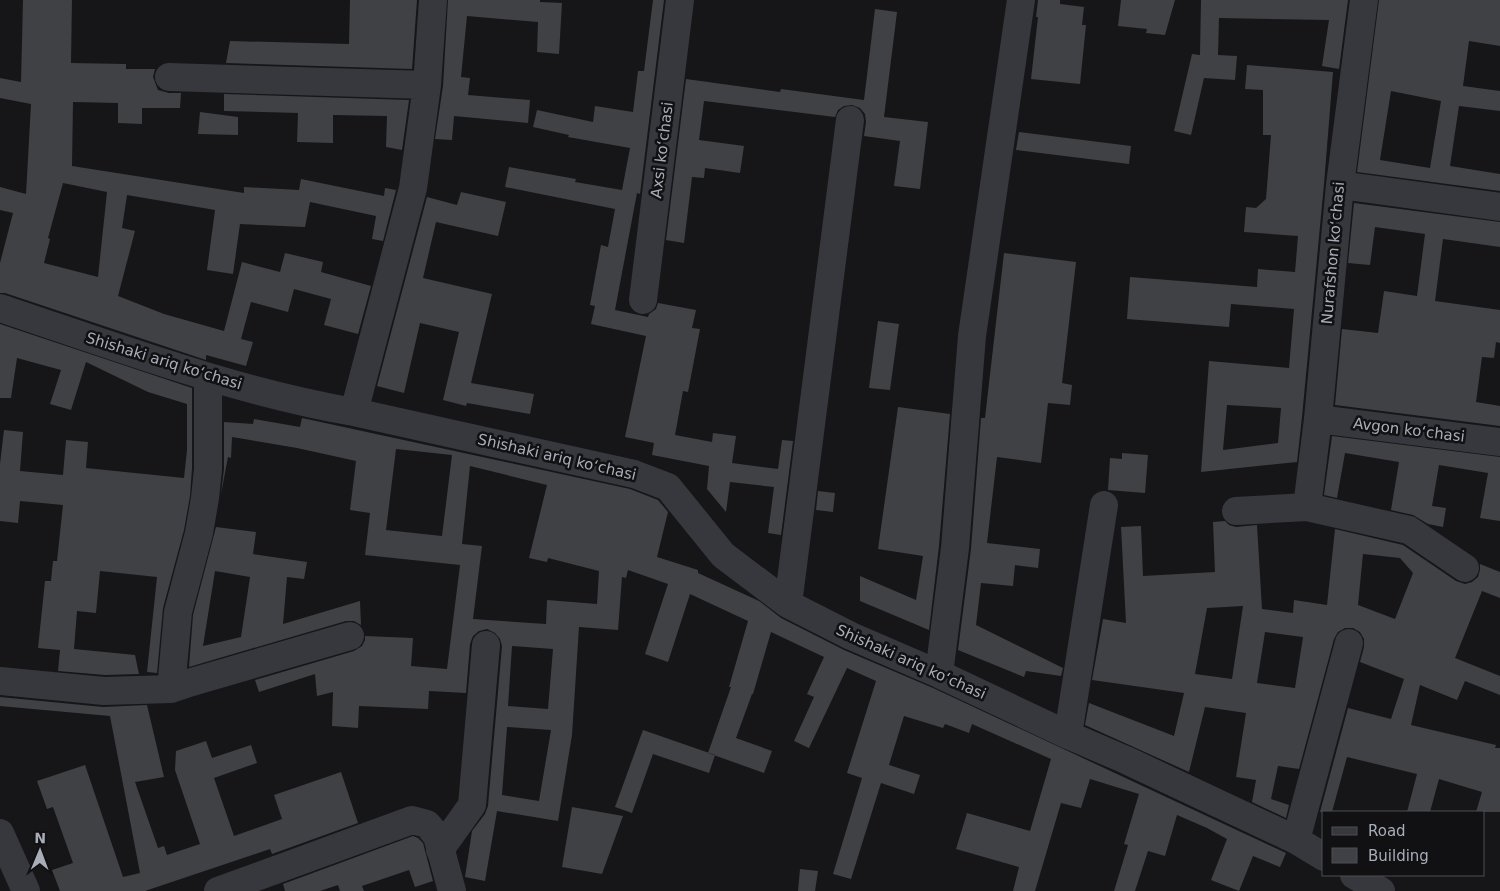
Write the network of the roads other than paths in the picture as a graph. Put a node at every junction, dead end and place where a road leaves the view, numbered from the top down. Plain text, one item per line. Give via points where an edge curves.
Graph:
1 (433, 0) edge
2 (680, 0) edge
3 (1021, 0) edge
4 (1364, 0) edge
5 (169, 77) dead end
6 (427, 85) junction
7 (850, 120) dead end
8 (1340, 185) junction
9 (1500, 206) edge
10 (643, 300) dead end
11 (0, 308) edge
12 (208, 378) junction
13 (354, 412) junction
14 (1318, 419) junction
15 (1500, 442) edge
16 (1104, 505) dead end
17 (1307, 507) junction
18 (1236, 511) dead end
19 (1465, 568) dead end
20 (788, 604) junction
21 (350, 636) dead end
22 (1349, 643) dead end
23 (486, 645) dead end
24 (939, 674) junction
25 (0, 681) edge
26 (171, 689) junction
27 (1068, 735) junction
28 (0, 833) edge
29 (1296, 840) junction
30 (440, 850) junction
31 (1322, 856) edge
32 (1356, 876) edge
33 (26, 891) edge
34 (218, 891) edge
35 (452, 891) edge
36 (1381, 891) edge

1 - 6 street
2 - 10 street, Axsi koʻchasi
3 - 24 street via 972,336 955,548
4 - 8 street, Nurafshon koʻchasi
5 - 6 street
6 - 13 street via 413,188
7 - 20 street
8 - 9 street
8 - 14 street, Nurafshon koʻchasi
11 - 12 street, Shishaki ariq koʻchasi
12 - 13 street, Shishaki ariq koʻchasi
12 - 26 street via 206,498 178,612
13 - 20 street, Shishaki ariq koʻchasi via 634,474 668,487 723,555
14 - 15 street, Avgon koʻchasi
14 - 17 street, Nurafshon koʻchasi
16 - 27 street
17 - 18 street
17 - 19 street via 1409,530
20 - 24 street, Shishaki ariq koʻchasi via 851,636
21 - 26 street
22 - 29 street
23 - 30 street via 472,804
24 - 27 street, Shishaki ariq koʻchasi
25 - 26 street via 104,691
27 - 29 street, Shishaki ariq koʻchasi
28 - 33 street
29 - 31 street, Shishaki ariq koʻchasi
30 - 34 street via 437,836 427,824 412,820
30 - 35 street
32 - 36 street

